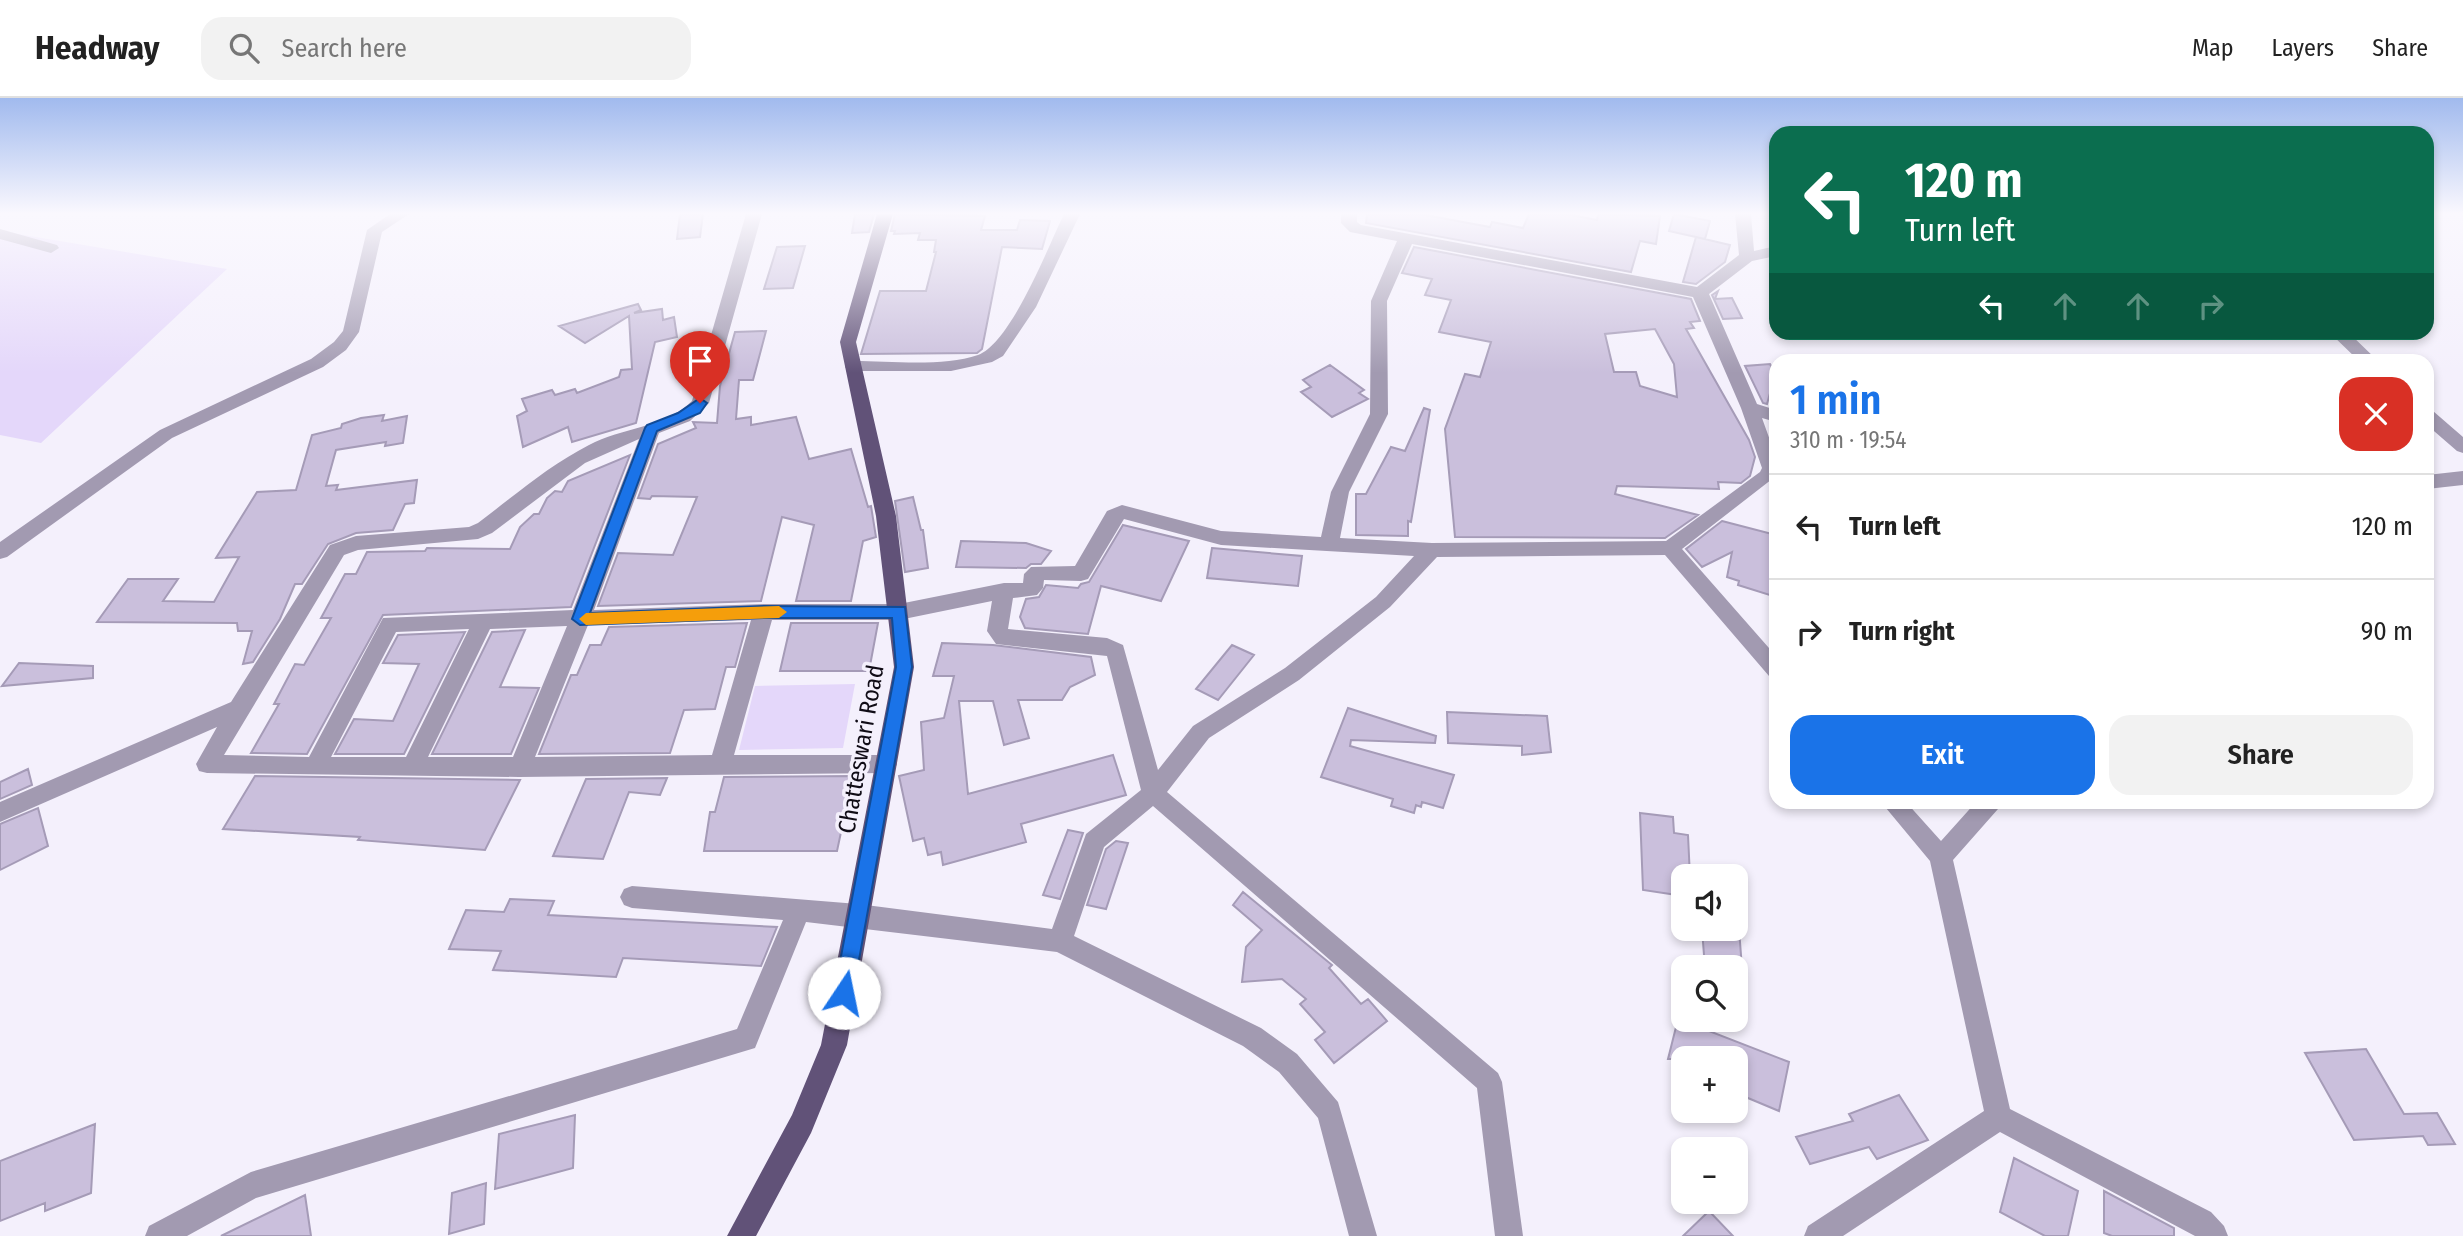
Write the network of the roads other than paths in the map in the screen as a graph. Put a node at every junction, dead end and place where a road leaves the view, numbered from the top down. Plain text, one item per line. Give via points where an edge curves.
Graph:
1 (366, 267) edge
2 (739, 267) edge
3 (870, 267) edge
4 (1045, 267) edge
5 (1394, 267) edge
6 (1559, 267) edge
7 (1734, 267) edge
8 (1700, 293) junction
9 (2346, 340) edge
10 (2361, 354) edge
11 (854, 367) junction
12 (1750, 408) junction
13 (1769, 414) edge
14 (2434, 421) edge
15 (652, 428) junction
16 (2463, 447) edge
17 (1769, 462) edge
18 (1769, 473) edge
19 (2463, 478) edge
20 (2434, 481) edge
21 (1329, 544) junction
22 (1670, 548) junction
23 (1432, 550) junction
24 (0, 552) edge
25 (1003, 591) junction
26 (764, 612) junction
27 (899, 612) junction
28 (580, 619) junction
29 (483, 622) junction
30 (1769, 662) edge
31 (239, 708) junction
32 (721, 763) junction
33 (886, 764) junction
34 (315, 766) junction
35 (412, 767) junction
36 (519, 768) junction
37 (1153, 793) junction
38 (1898, 809) edge
39 (1984, 809) edge
40 (0, 812) edge
41 (1941, 858) junction
42 (632, 897) dead end
43 (799, 910) junction
44 (858, 915) junction
45 (1060, 941) junction
46 (1999, 1116) junction
47 (159, 1236) edge
48 (741, 1236) edge
49 (1363, 1236) edge
50 (1509, 1236) edge
51 (1818, 1236) edge
52 (2214, 1236) edge

1 - 24 street via 351,332 340,346 317,363 166,434
2 - 15 street via 700,403 695,410
3 - 11 main road, Chatteswari Road via 848,342
4 - 11 street via 997,354 953,365
5 - 21 street via 1379,301 1379,414 1340,492
6 - 8 street
7 - 8 street
8 - 12 street
9 - 10 street
11 - 27 main road, Chatteswari Road via 886,516
12 - 13 street
12 - 17 street
14 - 16 street
15 - 28 street
15 - 31 street via 584,455 471,534 356,543 337,550
18 - 22 street
19 - 20 street
21 - 23 street
21 - 25 street via 1221,538 1122,512 1114,516 1081,574 1038,572 1032,589
22 - 23 street
22 - 30 street
23 - 37 street via 1373,610 1292,674 1201,732
25 - 27 street
25 - 37 street via 997,631 1003,638 1107,646 1116,651
26 - 27 street
26 - 28 street
26 - 32 street
27 - 33 main road, Chatteswari Road via 904,667
28 - 29 street
28 - 36 street
29 - 34 street via 390,624
29 - 35 street
31 - 34 street via 207,764
31 - 40 street
32 - 33 street
32 - 36 street
33 - 44 main road, Chatteswari Road
34 - 35 street
35 - 36 street
37 - 45 street via 1094,842
37 - 50 street via 1489,1082
38 - 41 street
39 - 41 street
41 - 46 street
42 - 43 street
43 - 44 street
43 - 47 street via 746,1039 251,1186
44 - 45 street
44 - 48 main road, Chatteswari Road via 834,1045 802,1124
45 - 49 street via 1252,1037 1288,1063 1329,1111
46 - 51 street
46 - 52 street via 2201,1222

